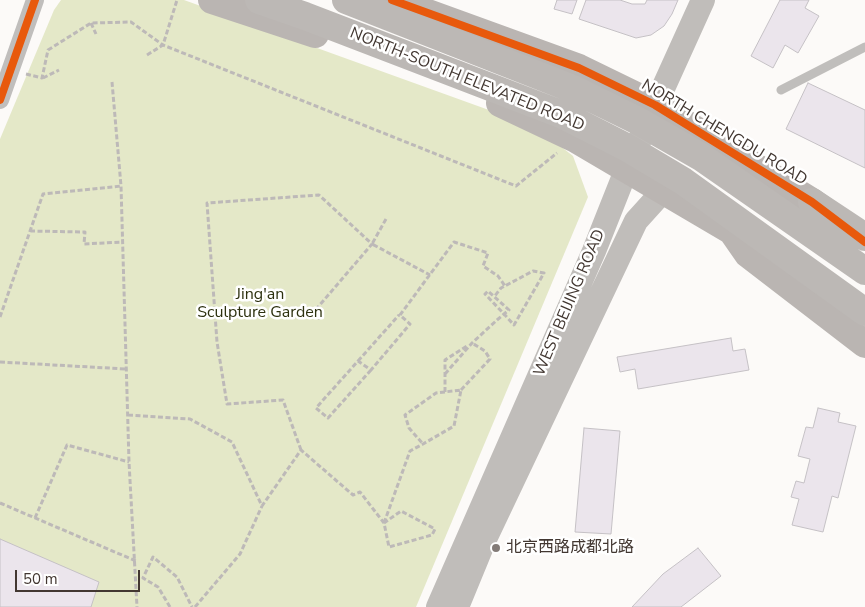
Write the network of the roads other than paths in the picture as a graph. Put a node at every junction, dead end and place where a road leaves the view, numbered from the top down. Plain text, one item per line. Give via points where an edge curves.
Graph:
1 (35, 0) edge
2 (212, 0) edge
3 (259, 0) edge
4 (346, 0) edge
5 (392, 0) edge
6 (703, 0) edge
7 (865, 47) edge
8 (781, 90) dead end
9 (0, 100) edge
10 (655, 105) junction
11 (627, 168) junction
12 (664, 190) junction
13 (812, 202) junction
14 (865, 230) edge
15 (732, 231) junction
16 (865, 237) edge
17 (865, 242) edge
18 (865, 271) edge
19 (861, 319) edge
20 (865, 344) edge
21 (438, 607) edge
22 (457, 607) edge

1 - 9 street
2 - 11 main road via 297,27 500,103 574,138
3 - 19 highway, NORTH-SOUTH ELEVATED ROAD via 563,115 626,147 683,182
4 - 18 highway, NORTH-SOUTH ELEVATED ROAD via 572,89 638,121 701,157
5 - 10 main road, NORTH CHENGDU ROAD via 579,68
6 - 10 main road, WEST BEIJING ROAD
7 - 8 lane
10 - 11 main road, WEST BEIJING ROAD
10 - 13 main road, NORTH CHENGDU ROAD
11 - 12 main road
11 - 21 main road, WEST BEIJING ROAD via 594,251
12 - 15 main road
12 - 22 main road via 636,221 485,539
13 - 14 main road
13 - 16 highway
13 - 17 main road, NORTH CHENGDU ROAD
15 - 19 highway
15 - 20 main road via 748,254

